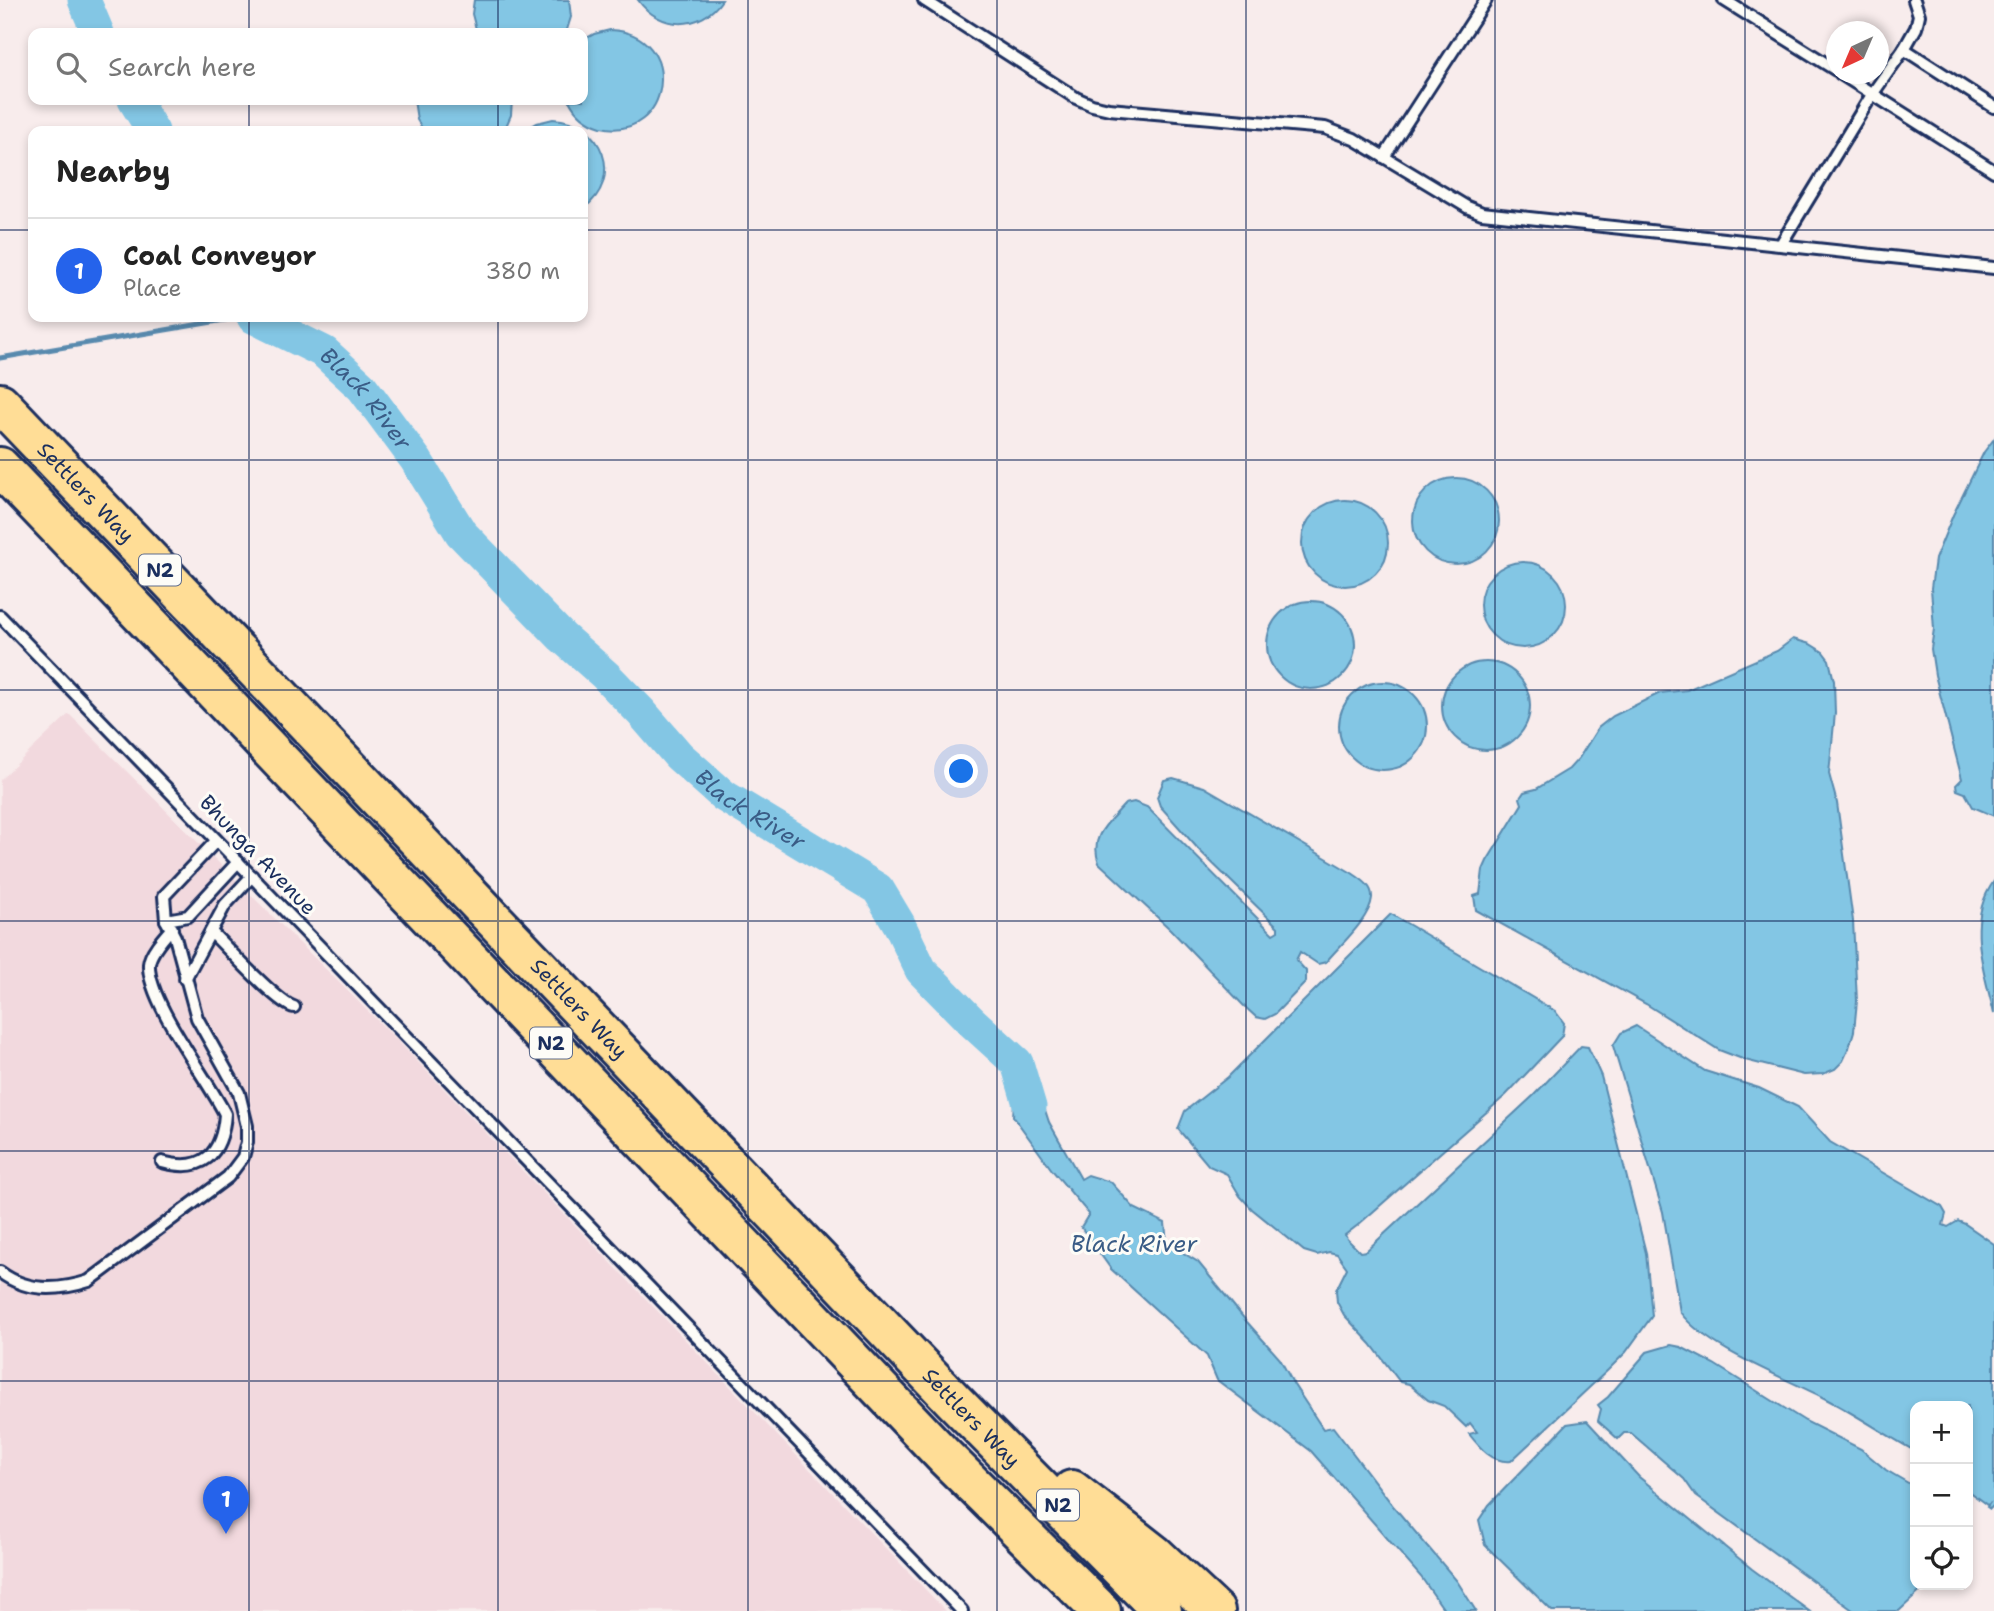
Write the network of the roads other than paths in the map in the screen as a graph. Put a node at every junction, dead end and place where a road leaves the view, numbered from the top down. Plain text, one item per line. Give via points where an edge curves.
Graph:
1 (924, 0) edge
2 (1486, 0) edge
3 (1724, 0) edge
4 (1914, 0) edge
5 (1904, 49) junction
6 (1826, 65) edge
7 (1858, 84) edge
8 (1873, 93) junction
9 (1994, 107) edge
10 (1384, 157) junction
11 (1994, 171) edge
12 (1782, 244) junction
13 (1994, 268) edge
14 (0, 403) edge
15 (0, 467) edge
16 (0, 616) edge
17 (216, 841) junction
18 (238, 862) junction
19 (253, 876) junction
20 (169, 924) junction
21 (211, 932) junction
22 (185, 979) junction
23 (294, 1007) dead end
24 (162, 1162) dead end
25 (0, 1272) edge
26 (953, 1400) junction
27 (945, 1457) junction
28 (962, 1611) edge
29 (1065, 1611) edge
30 (1101, 1611) edge
31 (1162, 1611) edge
32 (1215, 1611) edge

1 - 10 lane via 1092,105 1325,128
2 - 10 lane
3 - 6 lane
4 - 5 lane via 1919,15
5 - 8 lane
5 - 9 lane
7 - 8 lane
8 - 11 lane
8 - 12 lane
10 - 12 lane via 1482,213
12 - 13 lane
14 - 26 highway, Settlers Way / N2
15 - 27 highway, Settlers Way / N2
16 - 17 lane, Bhunga Avenue
17 - 18 lane, Bhunga Avenue
17 - 20 lane via 164,896
18 - 19 lane, Bhunga Avenue
18 - 20 lane via 188,916
19 - 21 lane via 225,905
19 - 28 lane, Bhunga Avenue
20 - 22 lane
20 - 24 lane via 149,963 152,984 225,1114 220,1142 202,1163
21 - 22 lane
21 - 23 lane via 276,996
22 - 25 lane via 197,1018 239,1093 247,1126 243,1157 228,1177 89,1282 42,1289
26 - 31 highway, Settlers Way / N2
26 - 32 highway via 1154,1554
27 - 29 highway
27 - 30 highway, Settlers Way / N2

